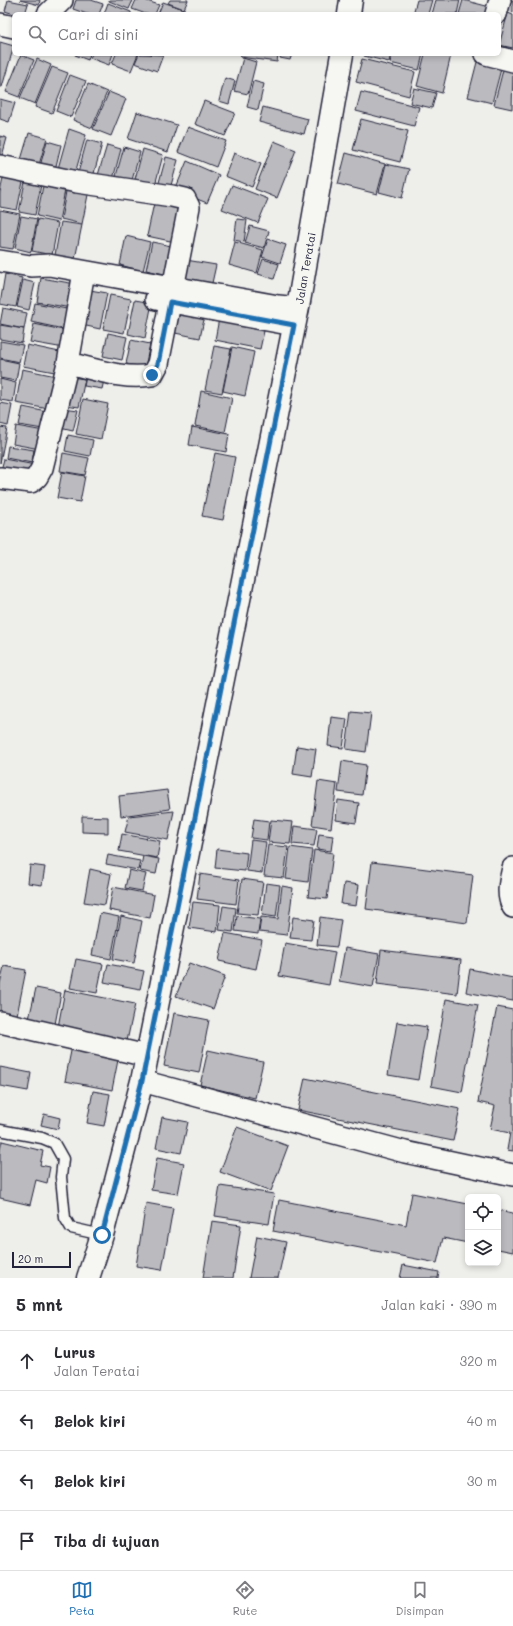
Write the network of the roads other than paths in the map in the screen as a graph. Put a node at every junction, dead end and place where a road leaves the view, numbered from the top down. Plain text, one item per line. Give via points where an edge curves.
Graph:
1 (62, 0) edge
2 (352, 0) edge
3 (500, 0) edge
4 (50, 12) edge
5 (349, 12) edge
6 (497, 12) edge
7 (0, 24) edge
8 (12, 27) edge
9 (342, 56) edge
10 (494, 56) edge
11 (513, 61) edge
12 (0, 166) edge
13 (0, 261) edge
14 (83, 278) junction
15 (172, 295) junction
16 (296, 316) junction
17 (68, 363) junction
18 (0, 478) edge
19 (513, 868) edge
20 (513, 907) edge
21 (0, 1022) edge
22 (147, 1056) junction
23 (142, 1081) junction
24 (0, 1130) edge
25 (513, 1174) edge
26 (102, 1235) junction
27 (88, 1278) edge

1 - 4 street
2 - 5 street
3 - 6 street
7 - 8 street
9 - 16 street, Jalan Teratai
10 - 11 street
12 - 15 street via 77,182 186,199 189,207 188,218
13 - 14 street via 31,266 49,265
14 - 15 street
14 - 17 street
15 - 16 street
15 - 17 street via 158,364 152,375 123,376
16 - 22 street, Jalan Teratai
17 - 18 street via 42,468 37,477 31,482
19 - 20 street via 509,889 509,900
21 - 22 street
22 - 23 street, Jalan Teratai
23 - 25 street via 406,1152
23 - 26 street, Jalan Teratai
24 - 26 lane via 42,1138 54,1143 63,1159 61,1177 65,1218 71,1228
26 - 27 street, Jalan Teratai

